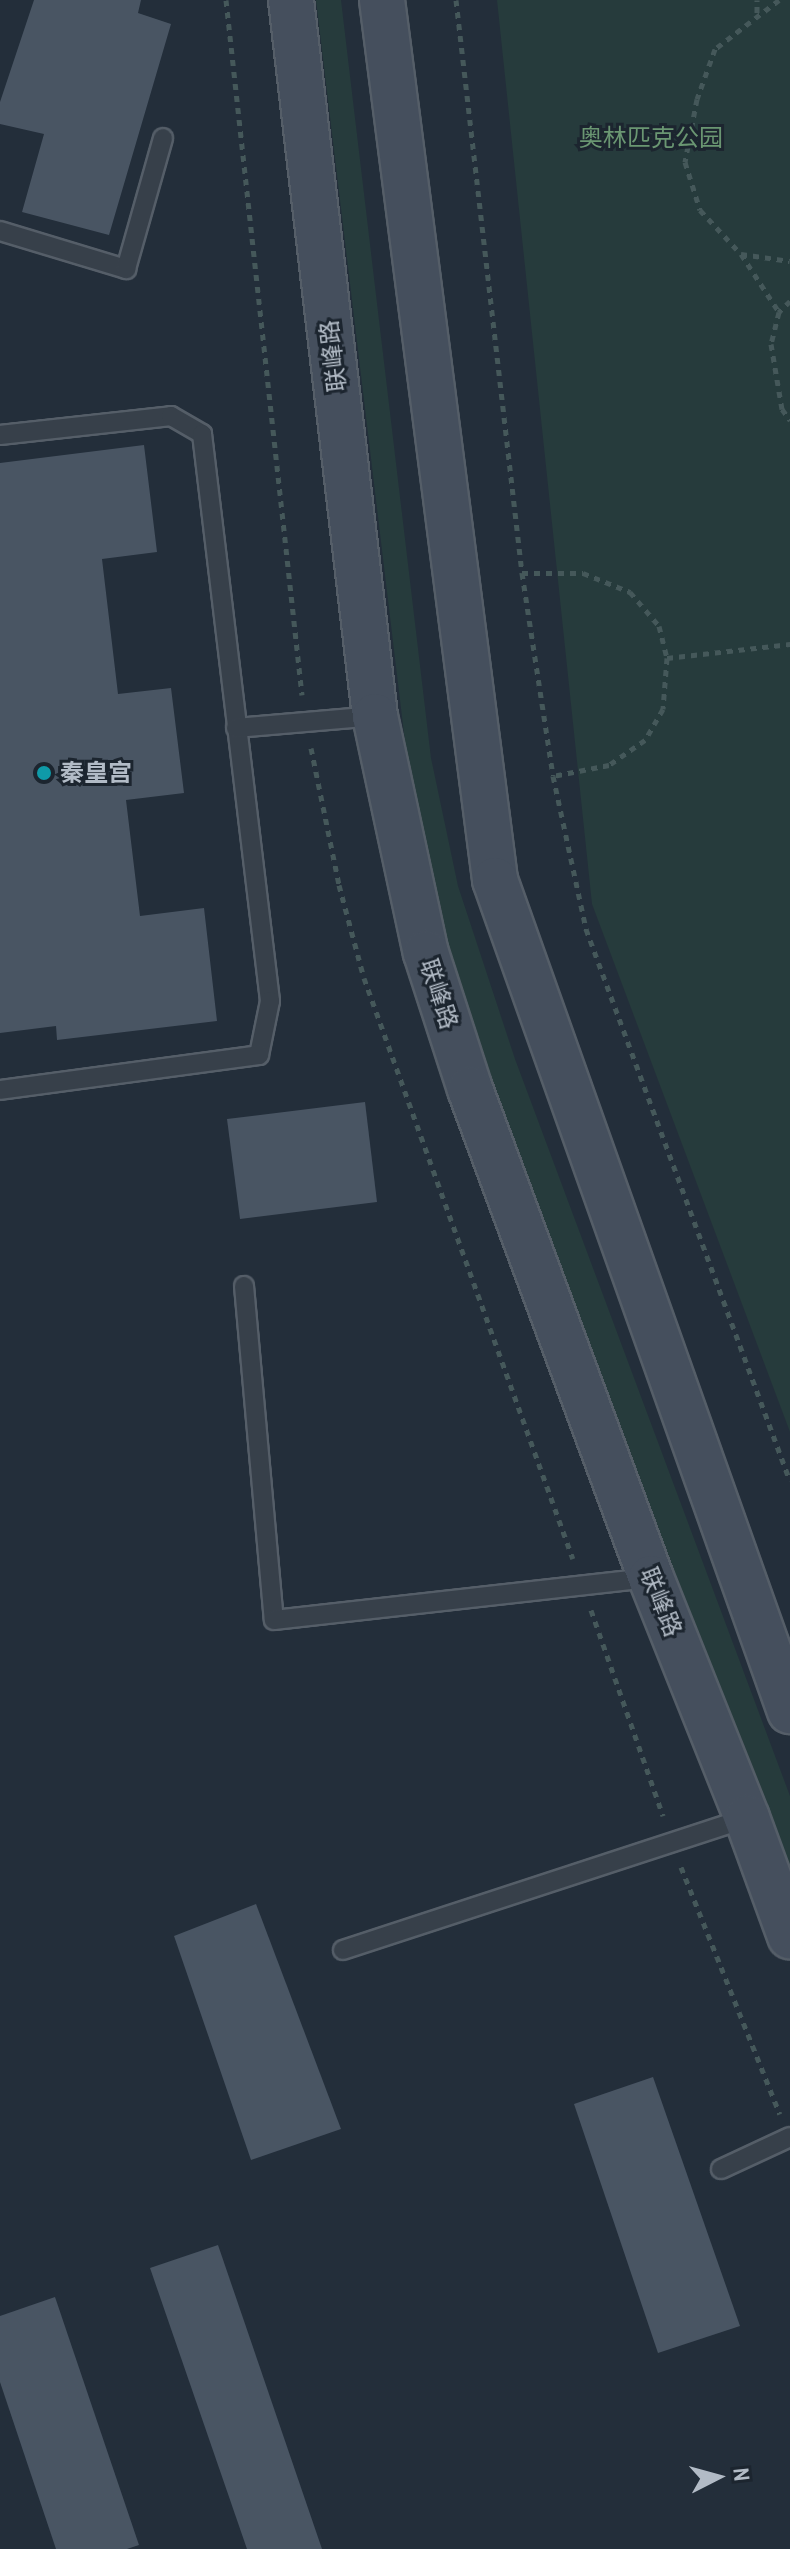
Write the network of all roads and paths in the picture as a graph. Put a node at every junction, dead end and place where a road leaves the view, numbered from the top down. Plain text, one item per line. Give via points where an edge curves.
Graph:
1 (291, 0) edge
2 (382, 0) edge
3 (456, 0) edge
4 (757, 0) edge
5 (779, 0) edge
6 (756, 14) junction
7 (163, 138) dead end
8 (0, 231) edge
9 (741, 254) junction
10 (790, 261) edge
11 (790, 301) edge
12 (779, 312) junction
13 (790, 420) edge
14 (0, 435) edge
15 (522, 573) junction
16 (790, 644) edge
17 (667, 658) junction
18 (375, 716) junction
19 (236, 728) junction
20 (553, 776) junction
21 (0, 1090) edge
22 (244, 1286) dead end
23 (790, 1481) edge
24 (651, 1578) junction
25 (790, 1711) edge
26 (747, 1818) junction
27 (790, 1936) edge
28 (343, 1950) dead end
29 (790, 2137) edge
30 (721, 2169) dead end

1 - 18 main road, 联峰路
2 - 25 main road via 495,880
3 - 15 path
4 - 6 path
5 - 6 path
6 - 9 path via 715,49 697,99 685,162 700,210
7 - 8 lane via 126,269
9 - 10 path
9 - 12 path
11 - 12 path
12 - 13 path via 771,344 782,409
14 - 19 lane via 171,416 202,434
15 - 17 path via 583,573 630,592 659,626
15 - 20 path
16 - 17 path
17 - 20 path via 663,709 645,740 609,765
18 - 19 lane
18 - 24 main road, 联峰路 via 426,953 470,1089
19 - 21 lane via 270,1001 259,1055
20 - 23 path via 586,929
22 - 24 lane via 274,1620
24 - 26 main road, 联峰路
26 - 27 main road, 联峰路
26 - 28 lane
29 - 30 lane

